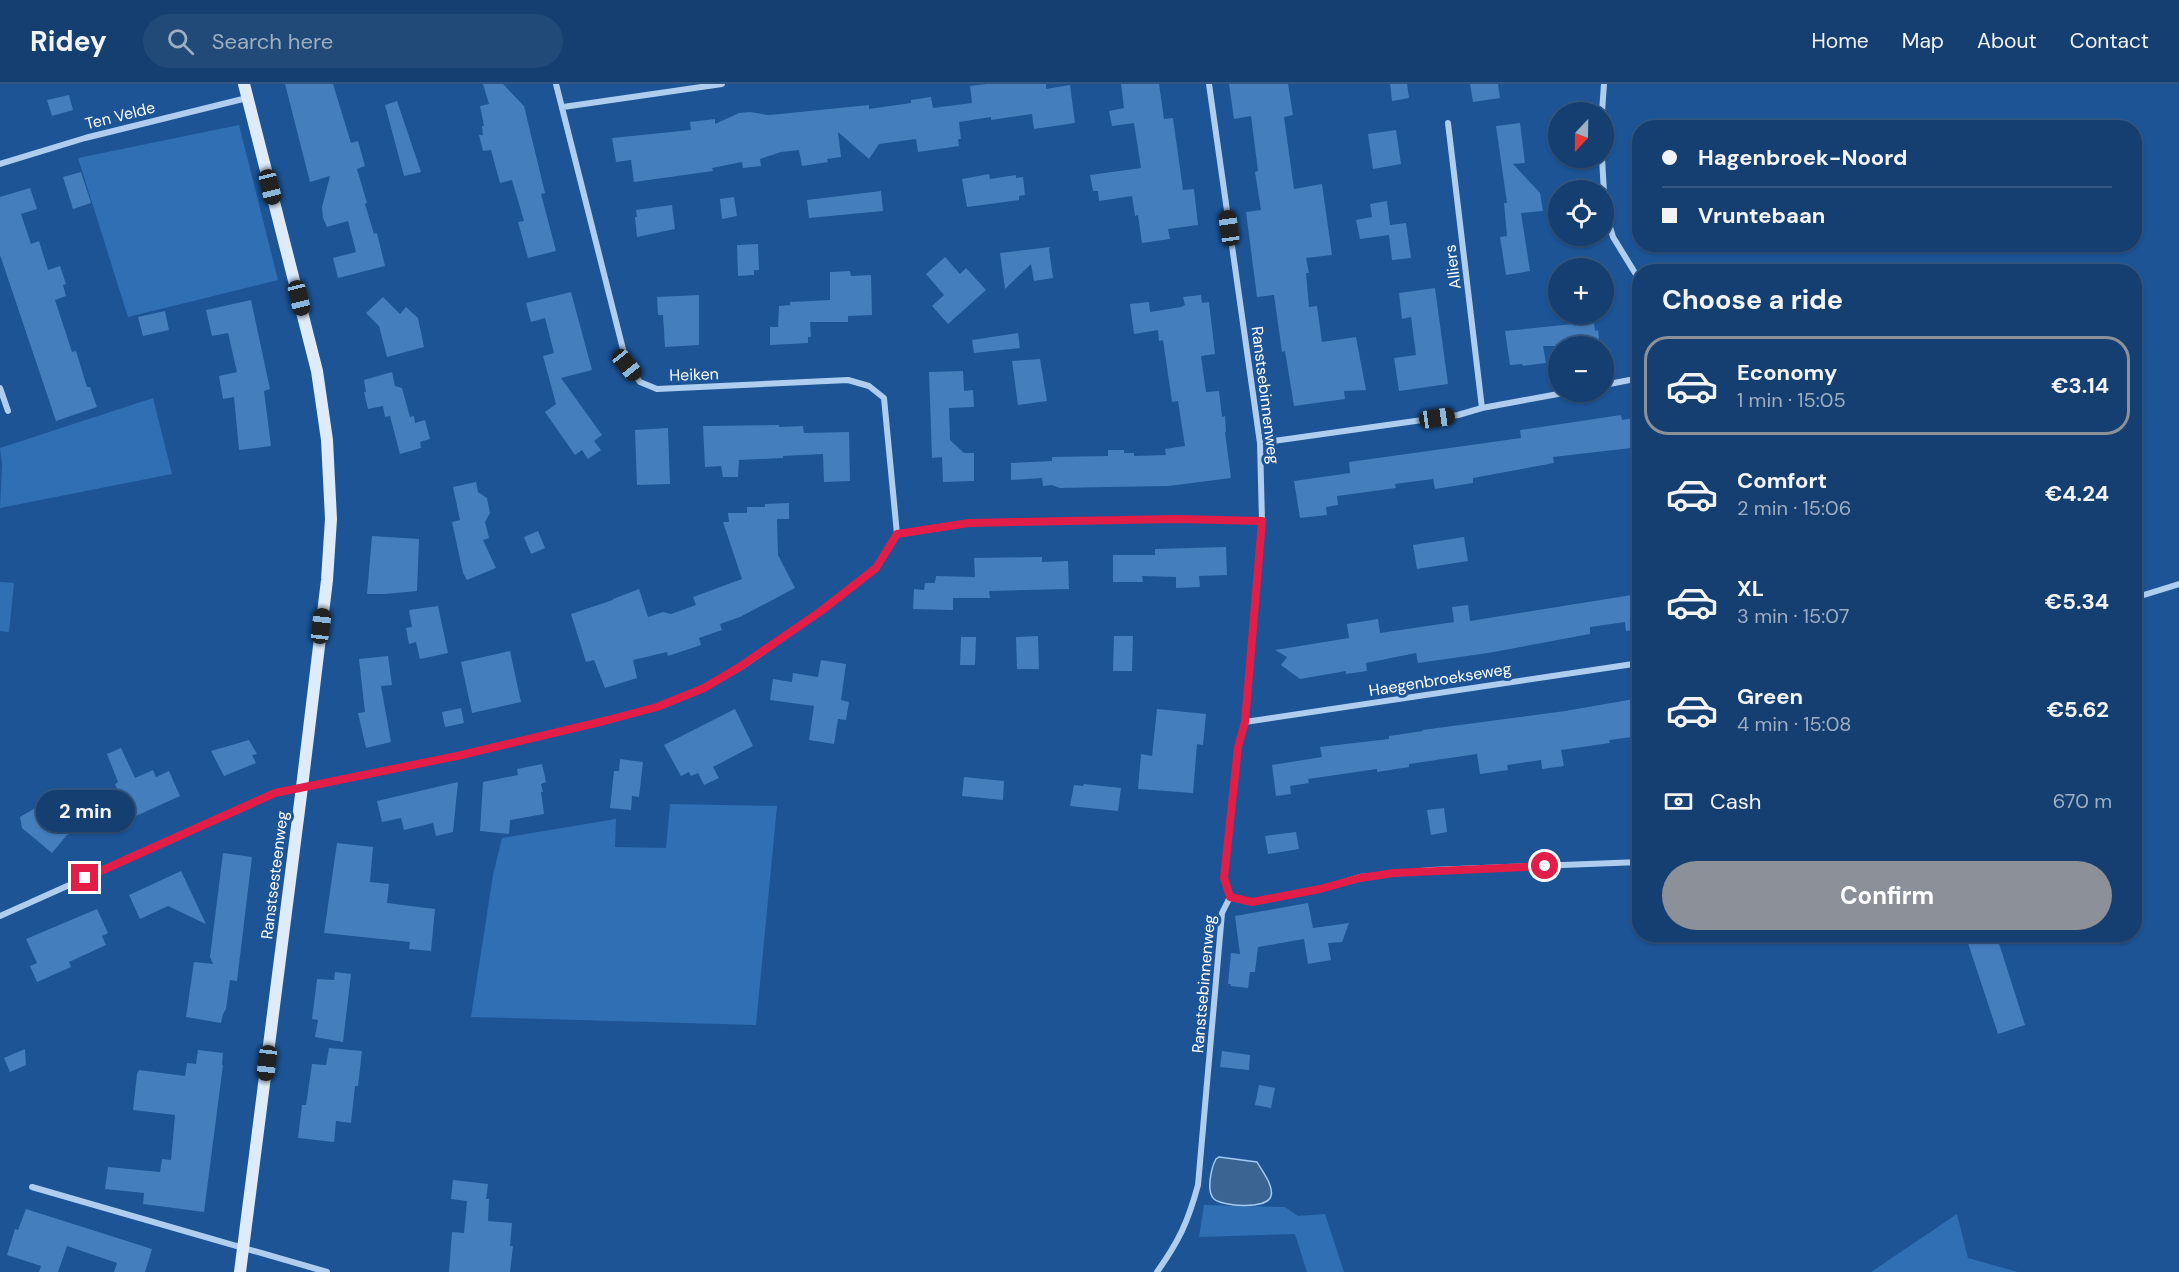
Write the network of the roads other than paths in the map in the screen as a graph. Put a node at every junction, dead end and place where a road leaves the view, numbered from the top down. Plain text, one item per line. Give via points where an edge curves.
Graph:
1 (244, 84) edge
2 (556, 84) edge
3 (722, 84) edge
4 (1209, 84) edge
5 (1604, 84) edge
6 (248, 98) junction
7 (1603, 102) edge
8 (563, 106) junction
9 (1448, 123) dead end
10 (0, 164) edge
11 (1603, 168) edge
12 (1632, 268) edge
13 (1632, 380) edge
14 (1614, 383) edge
15 (0, 387) edge
16 (1548, 396) edge
17 (1482, 408) junction
18 (8, 411) dead end
19 (1260, 443) junction
20 (1262, 521) junction
21 (897, 534) junction
22 (2179, 584) edge
23 (2142, 596) edge
24 (1632, 664) edge
25 (1245, 722) junction
26 (302, 787) junction
27 (1632, 862) edge
28 (1230, 897) junction
29 (0, 916) edge
30 (32, 1187) dead end
31 (243, 1247) junction
32 (240, 1272) edge
33 (327, 1272) edge
34 (1157, 1272) edge

1 - 6 street, Ranstsesteenweg
2 - 8 street, Heiken
3 - 8 street
4 - 19 street, Ranstsebinnenweg
5 - 7 street
6 - 10 street, Ten Velde via 85,138
6 - 26 street, Ranstsesteenweg via 317,371 328,452 330,552
8 - 21 street, Heiken via 627,365 640,382 657,389 848,380 869,386 884,398
9 - 17 street, Alliers
11 - 12 street via 1605,210 1613,237
13 - 14 street
15 - 18 street
16 - 17 street
17 - 19 street via 1458,415
19 - 20 street, Ranstsebinnenweg
20 - 21 street via 969,523
20 - 25 street, Ranstsebinnenweg
21 - 26 street via 876,568 821,611 704,688 657,707 604,721
22 - 23 street
24 - 25 street, Haegenbroekseweg
25 - 28 street, Ranstsebinnenweg via 1238,747 1224,878
26 - 29 street via 275,793
26 - 31 street, Ranstsesteenweg
27 - 28 street via 1422,871 1360,878 1252,902
28 - 34 street, Ranstsebinnenweg via 1222,913 1198,1185 1176,1246
30 - 31 street
31 - 32 street, Ranstsesteenweg
31 - 33 street

